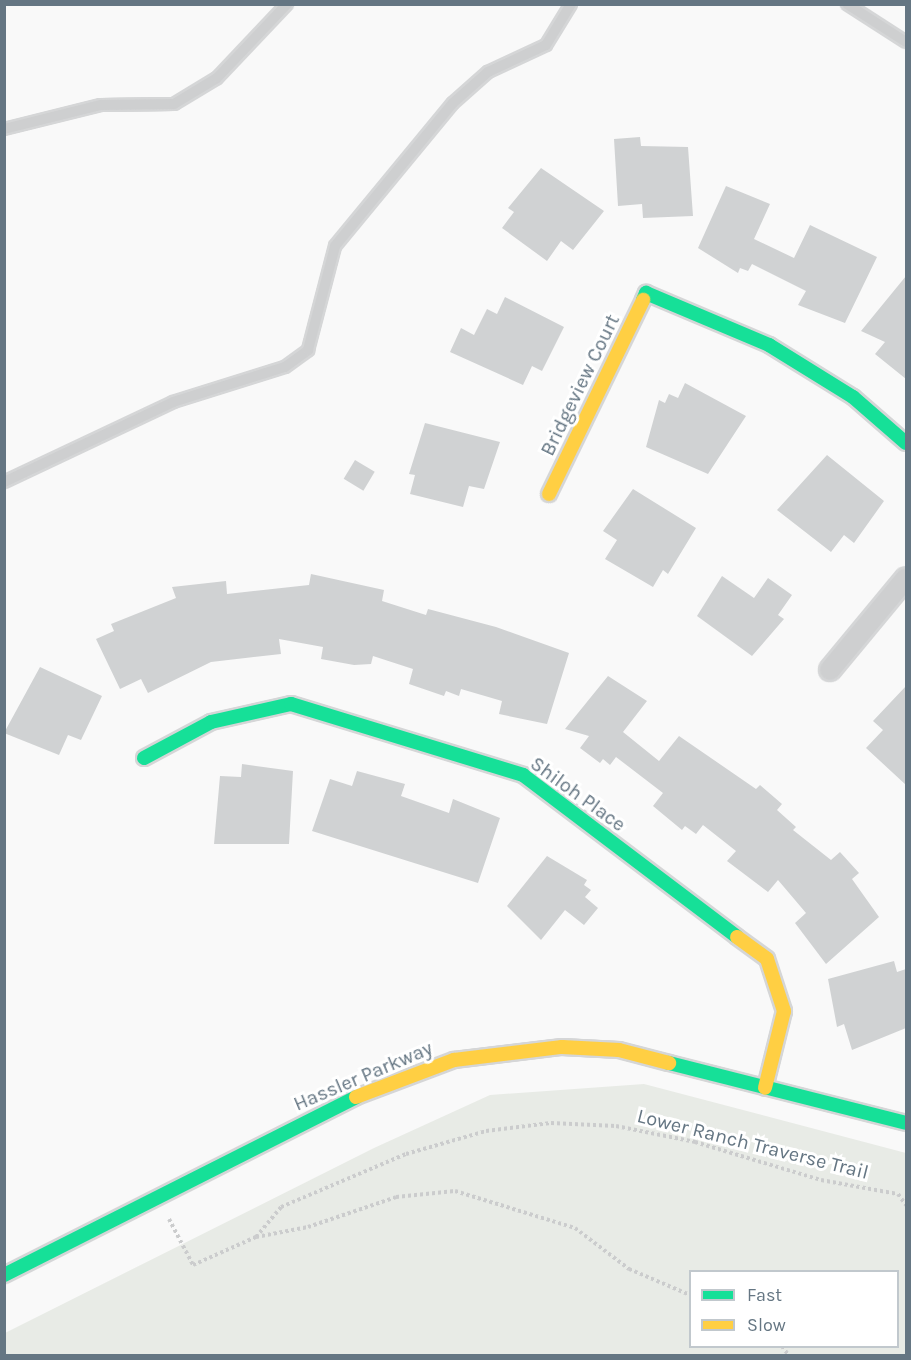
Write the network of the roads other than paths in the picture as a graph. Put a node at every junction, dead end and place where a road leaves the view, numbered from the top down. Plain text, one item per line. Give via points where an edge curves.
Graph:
1 (287, 4) edge
2 (571, 4) edge
3 (847, 4) edge
4 (906, 42) edge
5 (4, 129) edge
6 (906, 443) edge
7 (4, 482) edge
8 (549, 494) dead end
9 (906, 578) edge
10 (830, 670) dead end
11 (144, 758) dead end
12 (765, 1088) junction
13 (906, 1123) edge
14 (4, 1275) edge

1 - 5 lane via 217,78 174,104 93,106
2 - 7 lane via 546,45 488,72 453,103 335,246 308,350 285,367 173,402
3 - 4 lane
6 - 8 street, Bridgeview Court via 853,397 769,345 646,293
9 - 10 street
11 - 12 street, Shiloh Place via 212,722 291,704 523,775 767,959 784,1011
12 - 13 street, Hassler Parkway
12 - 14 street, Hassler Parkway via 619,1050 562,1047 454,1060 341,1102

